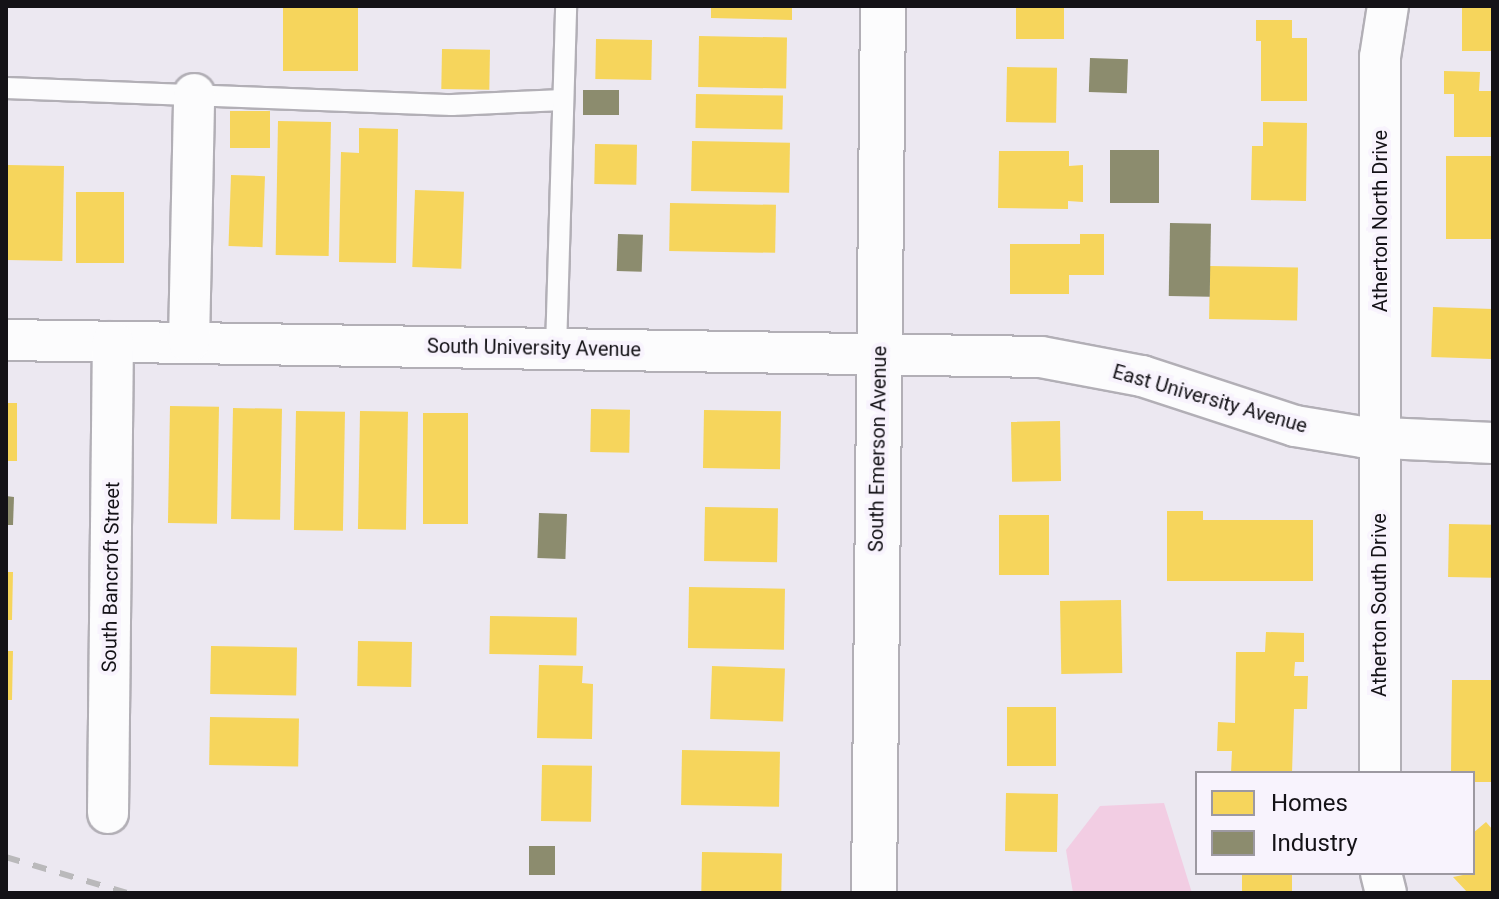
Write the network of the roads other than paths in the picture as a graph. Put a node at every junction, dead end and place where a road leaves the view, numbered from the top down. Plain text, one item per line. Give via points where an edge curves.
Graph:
1 (566, 6) edge
2 (883, 6) edge
3 (1388, 6) edge
4 (6, 88) edge
5 (194, 94) junction
6 (563, 100) junction
7 (6, 340) edge
8 (113, 342) junction
9 (189, 342) junction
10 (556, 349) junction
11 (879, 354) junction
12 (1379, 437) junction
13 (1493, 443) edge
14 (1380, 771) edge
15 (108, 813) dead end
16 (874, 893) edge

1 - 6 lane
2 - 11 main road, South Emerson Avenue
3 - 12 street, Atherton North Drive via 1380,40
4 - 5 lane
5 - 6 lane via 452,105
5 - 9 street
6 - 10 lane
7 - 8 street
8 - 9 street, South University Avenue
8 - 15 street, South Bancroft Street
9 - 10 street, South University Avenue
10 - 11 street, South University Avenue
11 - 12 street, East University Avenue via 1066,361 1142,376 1295,426
11 - 16 main road, South Emerson Avenue
12 - 13 street, East University Avenue
12 - 14 street, Atherton South Drive

